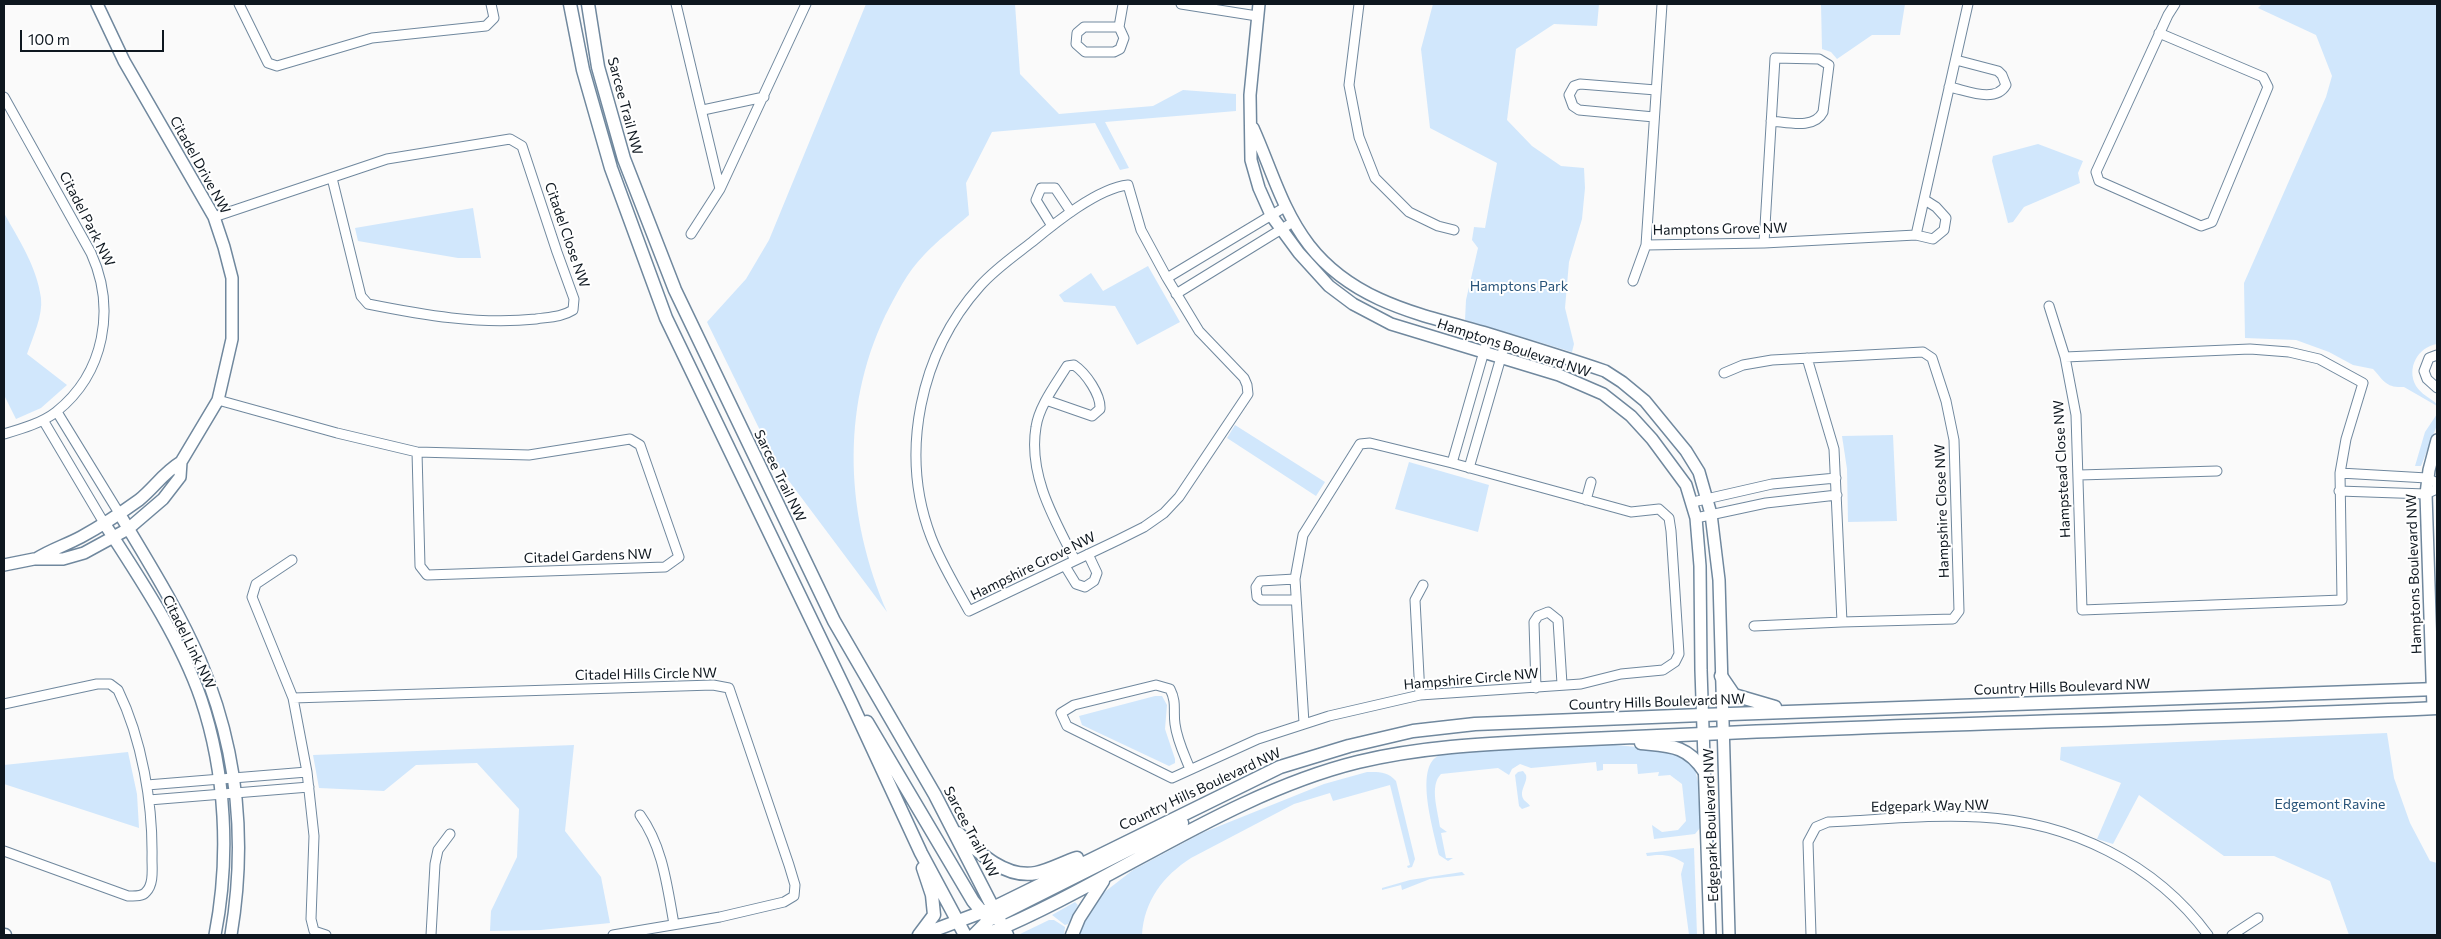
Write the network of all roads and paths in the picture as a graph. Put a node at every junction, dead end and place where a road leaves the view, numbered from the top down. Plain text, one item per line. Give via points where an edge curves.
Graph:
1 (97, 4) edge
2 (239, 4) edge
3 (491, 4) edge
4 (570, 4) edge
5 (588, 4) edge
6 (676, 4) edge
7 (806, 4) edge
8 (1123, 4) edge
9 (1181, 4) edge
10 (1259, 4) edge
11 (1359, 4) edge
12 (1662, 4) edge
13 (1968, 4) edge
14 (2175, 4) edge
15 (1257, 16) junction
16 (1119, 27) junction
17 (2159, 34) junction
18 (1956, 60) junction
19 (1950, 87) junction
20 (1656, 90) junction
21 (4, 97) edge
22 (764, 97) junction
23 (703, 110) junction
24 (1654, 117) junction
25 (1771, 121) junction
26 (1252, 124) junction
27 (332, 178) junction
28 (720, 189) junction
29 (1925, 200) junction
30 (1285, 207) junction
31 (1071, 212) junction
32 (1271, 215) junction
33 (214, 217) junction
34 (1293, 222) junction
35 (1052, 226) junction
36 (1281, 230) junction
37 (1454, 230) dead end
38 (691, 234) dead end
39 (1916, 235) junction
40 (1764, 243) junction
41 (1646, 245) junction
42 (1167, 278) junction
43 (1633, 281) dead end
44 (1176, 294) junction
45 (2049, 306) dead end
46 (1489, 334) junction
47 (1506, 340) junction
48 (1483, 352) junction
49 (2437, 355) edge
50 (2065, 357) junction
51 (1500, 358) junction
52 (1807, 358) junction
53 (1724, 372) dead end
54 (2437, 388) edge
55 (218, 400) junction
56 (1046, 400) junction
57 (57, 412) junction
58 (43, 420) junction
59 (4, 434) edge
60 (2437, 440) edge
61 (417, 452) junction
62 (182, 462) junction
63 (1452, 463) junction
64 (1469, 468) junction
65 (2217, 471) dead end
66 (2340, 473) junction
67 (2079, 475) junction
68 (1836, 478) junction
69 (2432, 480) edge
70 (1591, 482) dead end
71 (2437, 489) edge
72 (2339, 491) junction
73 (2426, 494) junction
74 (1836, 495) junction
75 (1707, 498) junction
76 (1586, 500) junction
77 (1693, 502) junction
78 (119, 513) junction
79 (1711, 514) junction
80 (1696, 518) junction
81 (104, 523) junction
82 (128, 529) junction
83 (114, 539) junction
84 (1088, 554) junction
85 (34, 560) junction
86 (292, 560) dead end
87 (1075, 560) junction
88 (4, 565) edge
89 (1065, 566) junction
90 (1295, 579) junction
91 (1424, 585) dead end
92 (1296, 600) junction
93 (1842, 622) junction
94 (1754, 626) dead end
95 (1721, 676) junction
96 (1562, 684) junction
97 (1536, 688) junction
98 (2435, 689) edge
99 (1420, 695) junction
100 (293, 698) junction
101 (851, 702) junction
102 (4, 704) edge
103 (2435, 708) edge
104 (1792, 711) junction
105 (1702, 714) junction
106 (1722, 714) junction
107 (1304, 723) junction
108 (1722, 733) junction
109 (1703, 734) junction
110 (1601, 738) junction
111 (1190, 770) junction
112 (1704, 771) junction
113 (307, 772) junction
114 (234, 777) junction
115 (218, 779) junction
116 (1243, 784) junction
117 (147, 785) junction
118 (309, 787) junction
119 (237, 793) junction
120 (220, 794) junction
121 (149, 800) junction
122 (640, 816) dead end
123 (949, 825) junction
124 (450, 834) dead end
125 (1122, 843) junction
126 (4, 851) edge
127 (921, 853) junction
128 (1104, 879) junction
129 (989, 915) junction
130 (2258, 918) dead end
131 (958, 922) junction
132 (674, 924) junction
133 (1006, 931) edge
134 (972, 934) edge
135 (215, 935) edge
136 (231, 935) edge
137 (326, 935) edge
138 (431, 935) edge
139 (613, 935) edge
140 (920, 935) edge
141 (1072, 935) edge
142 (1710, 935) edge
143 (1729, 935) edge
144 (1811, 935) edge
145 (2208, 935) edge
146 (2232, 935) edge

1 - 33 street, Citadel Drive NW via 124,60
2 - 3 street via 268,63 276,66 372,38 486,26 494,18
4 - 101 main road via 583,70 610,168 650,280 690,371
5 - 123 main road, Sarcee Trail NW via 598,68 624,159 675,290 834,621 853,658 904,739
6 - 23 street
7 - 22 street
8 - 16 street
9 - 15 street
10 - 15 street, Hamptons Boulevard NW
11 - 37 street via 1349,85 1360,137 1375,178 1409,212
12 - 20 street, Hamptons Grove NW
13 - 18 street
14 - 17 street
15 - 26 street, Hamptons Boulevard NW via 1250,95
16 - 16 street via 1084,27 1077,33 1076,44 1085,52 1118,51 1124,38
17 - 17 street via 2097,168 2097,175 2099,182 2200,226 2212,222 2268,87 2267,81
18 - 19 street
18 - 19 street via 1998,71 2006,85 2003,90 1989,96
19 - 29 street
20 - 24 street, Hamptons Grove NW
20 - 24 street via 1580,84 1574,86 1569,95 1578,110
21 - 57 street, Citadel Park NW via 91,253 104,292 105,312 99,349 87,374
22 - 23 street
22 - 28 street
23 - 28 street
24 - 41 street, Hamptons Grove NW
25 - 25 street via 1808,123 1820,117 1828,65 1819,59 1775,58
25 - 40 street
26 - 30 street, Hamptons Boulevard NW
26 - 32 street, Hamptons Boulevard NW via 1251,160
27 - 27 street, Citadel Close NW via 387,159 510,139 522,146 574,299 573,310 565,316 507,320 438,318 368,304 361,296
27 - 33 street, Citadel Close NW
28 - 38 street
29 - 39 street
29 - 39 street, Hamptons Grove NW via 1946,218 1944,230 1932,239
30 - 32 street
30 - 34 street, Hamptons Boulevard NW
31 - 35 street, Hampshire Grove NW
31 - 35 street via 1055,188 1041,188 1036,200
31 - 42 street, Hampshire Grove NW via 1117,186 1128,185 1140,230
32 - 36 street, Hamptons Boulevard NW
32 - 42 street
33 - 55 street, Citadel Drive NW via 232,278 233,309 232,339
34 - 36 street
34 - 46 street, Hamptons Boulevard NW via 1309,246 1338,275 1381,302
35 - 89 street, Hampshire Grove NW via 1000,266 980,286 959,311 940,344 917,422 916,468 921,506 931,537 969,611
36 - 44 street
36 - 48 street, Hamptons Boulevard NW via 1329,286 1353,304 1391,324
39 - 40 street, Hamptons Grove NW
40 - 41 street, Hamptons Grove NW
41 - 43 street
42 - 44 street, Hampshire Grove NW
44 - 84 street, Hampshire Grove NW via 1199,331 1244,378 1248,394 1179,498 1144,527
45 - 50 street
46 - 47 street, Hamptons Boulevard NW
46 - 48 street
47 - 51 street
47 - 75 street, Hamptons Boulevard NW via 1605,372 1622,382 1645,401 1686,451 1699,472
48 - 51 street, Hamptons Boulevard NW
48 - 63 street
49 - 54 street via 2429,358 2424,371
50 - 66 street, Hampstead Close NW via 2250,349 2289,352 2319,359 2364,383 2346,439
50 - 67 street, Hampstead Close NW via 2076,415
51 - 64 street
51 - 77 street, Hamptons Boulevard NW via 1559,375 1603,394 1631,416 1652,439 1686,485
52 - 53 street, Hampshire Close NW via 1772,360
52 - 68 street via 1834,449
52 - 93 street, Hampshire Close NW via 1923,352 1932,358 1954,440 1959,610 1953,619
55 - 61 street, Citadel Gardens NW
55 - 62 street, Citadel Drive NW
56 - 56 street via 1092,416 1100,409 1101,402 1081,370 1074,365 1067,366
56 - 87 street via 1036,426 1035,451 1040,485 1046,504
57 - 58 street, Citadel Park NW
57 - 78 street
58 - 59 street, Citadel Park NW
58 - 81 street
60 - 69 street, Hamptons Boulevard NW
61 - 61 street, Citadel Gardens NW via 529,455 630,440 640,444 679,557 665,567 427,575 420,566
62 - 78 street, Citadel Drive NW via 167,470 140,498
62 - 82 street, Citadel Drive NW via 180,477 163,499
63 - 64 street, Hampshire Circle NW
63 - 90 street, Hampshire Circle NW via 1370,443 1360,444 1304,535
64 - 76 street, Hampshire Circle NW
65 - 67 street
66 - 69 street
66 - 72 street, Hampstead Close NW
67 - 72 street, Hampstead Close NW via 2082,610 2342,600
68 - 74 street
68 - 75 street via 1772,484
69 - 73 street, Hamptons Boulevard NW
70 - 76 street
71 - 73 street
72 - 73 street
73 - 98 street, Hamptons Boulevard NW
74 - 79 street via 1766,503
74 - 93 street
75 - 77 street
75 - 79 street, Hamptons Boulevard NW
76 - 96 street, Hampshire Circle NW via 1631,512 1659,509 1668,518 1678,654 1675,662 1664,670 1621,674 1581,684
77 - 80 street, Hamptons Boulevard NW
78 - 81 street, Citadel Drive NW
78 - 82 street
79 - 80 street
79 - 95 street, Hamptons Boulevard NW via 1719,580
80 - 105 street, Hamptons Boulevard NW via 1700,566
81 - 83 street, Citadel Link NW
81 - 85 street, Citadel Drive NW
82 - 83 street, Citadel Drive NW
82 - 114 street, Citadel Link NW via 200,660 224,732
83 - 85 street, Citadel Drive NW via 63,559
83 - 115 street, Citadel Link NW via 161,615 189,670 201,700
84 - 87 street, Hampshire Grove NW
84 - 89 street via 1097,573 1094,581 1085,587 1076,584
85 - 88 street, Citadel Drive NW
86 - 100 street via 256,584 252,597
87 - 89 street, Hampshire Grove NW
90 - 92 street, Hampshire Circle NW
90 - 92 street via 1260,581 1256,587 1257,597 1261,600
91 - 99 street via 1416,600
92 - 107 street, Hampshire Circle NW
93 - 94 street, Hampshire Close NW
95 - 104 main road via 1734,695
95 - 106 street, Hamptons Boulevard NW
96 - 97 street, Hampshire Circle NW
96 - 97 street via 1558,620 1548,612 1534,622
97 - 99 street, Hampshire Circle NW
98 - 103 street, Hamptons Boulevard NW
98 - 104 main road, Country Hills Boulevard NW
99 - 107 street, Hampshire Circle NW
100 - 113 street
100 - 132 street, Citadel Hills Circle NW via 713,685 729,688 789,865 795,885 794,896 784,902 720,917
101 - 127 main road
101 - 129 main road via 872,727 973,901
102 - 117 street via 110,684 122,698
103 - 108 main road
104 - 106 main road, Country Hills Boulevard NW
105 - 106 main road, Country Hills Boulevard NW
105 - 109 street, Hamptons Boulevard NW
105 - 116 main road, Country Hills Boulevard NW via 1475,724 1422,730 1306,758
106 - 108 street, Edgepark Boulevard NW
107 - 111 street via 1258,739
108 - 109 main road
108 - 143 street, Edgepark Boulevard NW
109 - 110 main road
109 - 112 street, Edgepark Boulevard NW
110 - 112 main road via 1684,750
110 - 128 main road via 1441,747 1359,762 1256,798
111 - 111 street via 1179,743 1175,700 1170,689 1156,685 1074,705 1061,713 1067,726 1172,778
112 - 142 street, Edgepark Boulevard NW
113 - 114 street
113 - 118 street
114 - 115 street
114 - 119 street, Citadel Link NW
115 - 117 street
115 - 120 street, Citadel Link NW
116 - 125 main road, Country Hills Boulevard NW
116 - 129 main road via 1216,805 1083,874
117 - 121 street
118 - 119 street
118 - 137 street via 314,836 311,919 314,931
119 - 120 street
119 - 136 street, Citadel Link NW via 238,882
120 - 121 street
120 - 135 street, Citadel Link NW via 222,883
121 - 126 street via 152,882 147,892 141,895 128,896
122 - 132 street via 652,832 663,865
123 - 125 main road via 994,863 1012,872 1026,874
123 - 129 main road, Sarcee Trail NW
124 - 138 street via 438,850 435,864
125 - 129 main road, Country Hills Boulevard NW
127 - 131 main road
127 - 140 main road via 934,915
128 - 133 main road
128 - 141 main road
129 - 131 main road, Country Hills Boulevard NW
129 - 133 main road, Sarcee Trail NW
129 - 134 main road
130 - 146 street
131 - 134 main road
131 - 140 main road, Country Hills Boulevard NW
132 - 139 street, Citadel Hills Circle NW
133 - 134 main road
144 - 145 street, Edgepark Way NW via 1808,842 1816,827 1828,822 1978,817 2046,827 2101,847 2161,885

